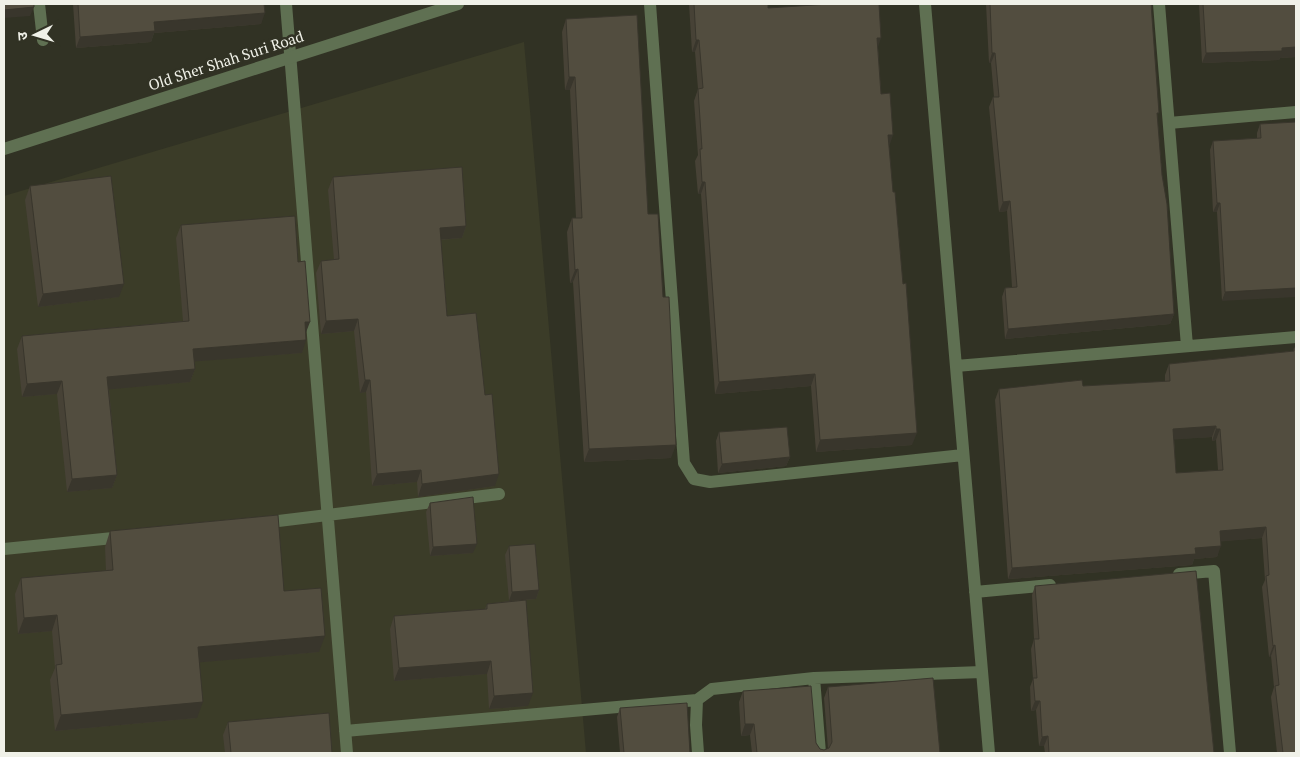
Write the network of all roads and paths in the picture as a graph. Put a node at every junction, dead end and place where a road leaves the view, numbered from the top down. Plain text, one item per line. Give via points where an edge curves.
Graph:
1 (39, 4) edge
2 (286, 4) edge
3 (458, 4) edge
4 (650, 4) edge
5 (925, 4) edge
6 (1159, 4) edge
7 (43, 40) dead end
8 (290, 58) junction
9 (1296, 112) edge
10 (1169, 123) junction
11 (4, 149) edge
12 (1296, 337) edge
13 (1187, 346) junction
14 (956, 366) junction
15 (963, 454) junction
16 (499, 494) dead end
17 (328, 517) junction
18 (249, 525) edge
19 (131, 536) edge
20 (4, 549) edge
21 (1164, 575) edge
22 (1064, 584) edge
23 (975, 592) junction
24 (982, 672) junction
25 (814, 678) junction
26 (697, 700) junction
27 (345, 731) junction
28 (347, 753) edge
29 (698, 753) edge
30 (820, 753) edge
31 (989, 753) edge
32 (1230, 753) edge

1 - 7 street
2 - 8 street
3 - 8 street, Old Sher Shah Suri Road
4 - 15 street via 684,463 694,479 710,482
5 - 14 street
6 - 10 street
8 - 11 street, Old Sher Shah Suri Road
8 - 17 street
9 - 10 street
10 - 13 street
12 - 13 street
13 - 14 street
14 - 15 street
15 - 23 street
16 - 17 street
17 - 18 street
17 - 27 street
19 - 20 street
21 - 32 street via 1214,571
22 - 23 street
23 - 24 street
24 - 25 street
24 - 31 street
25 - 26 street via 712,689
25 - 30 street
26 - 27 street
26 - 29 street
27 - 28 street

